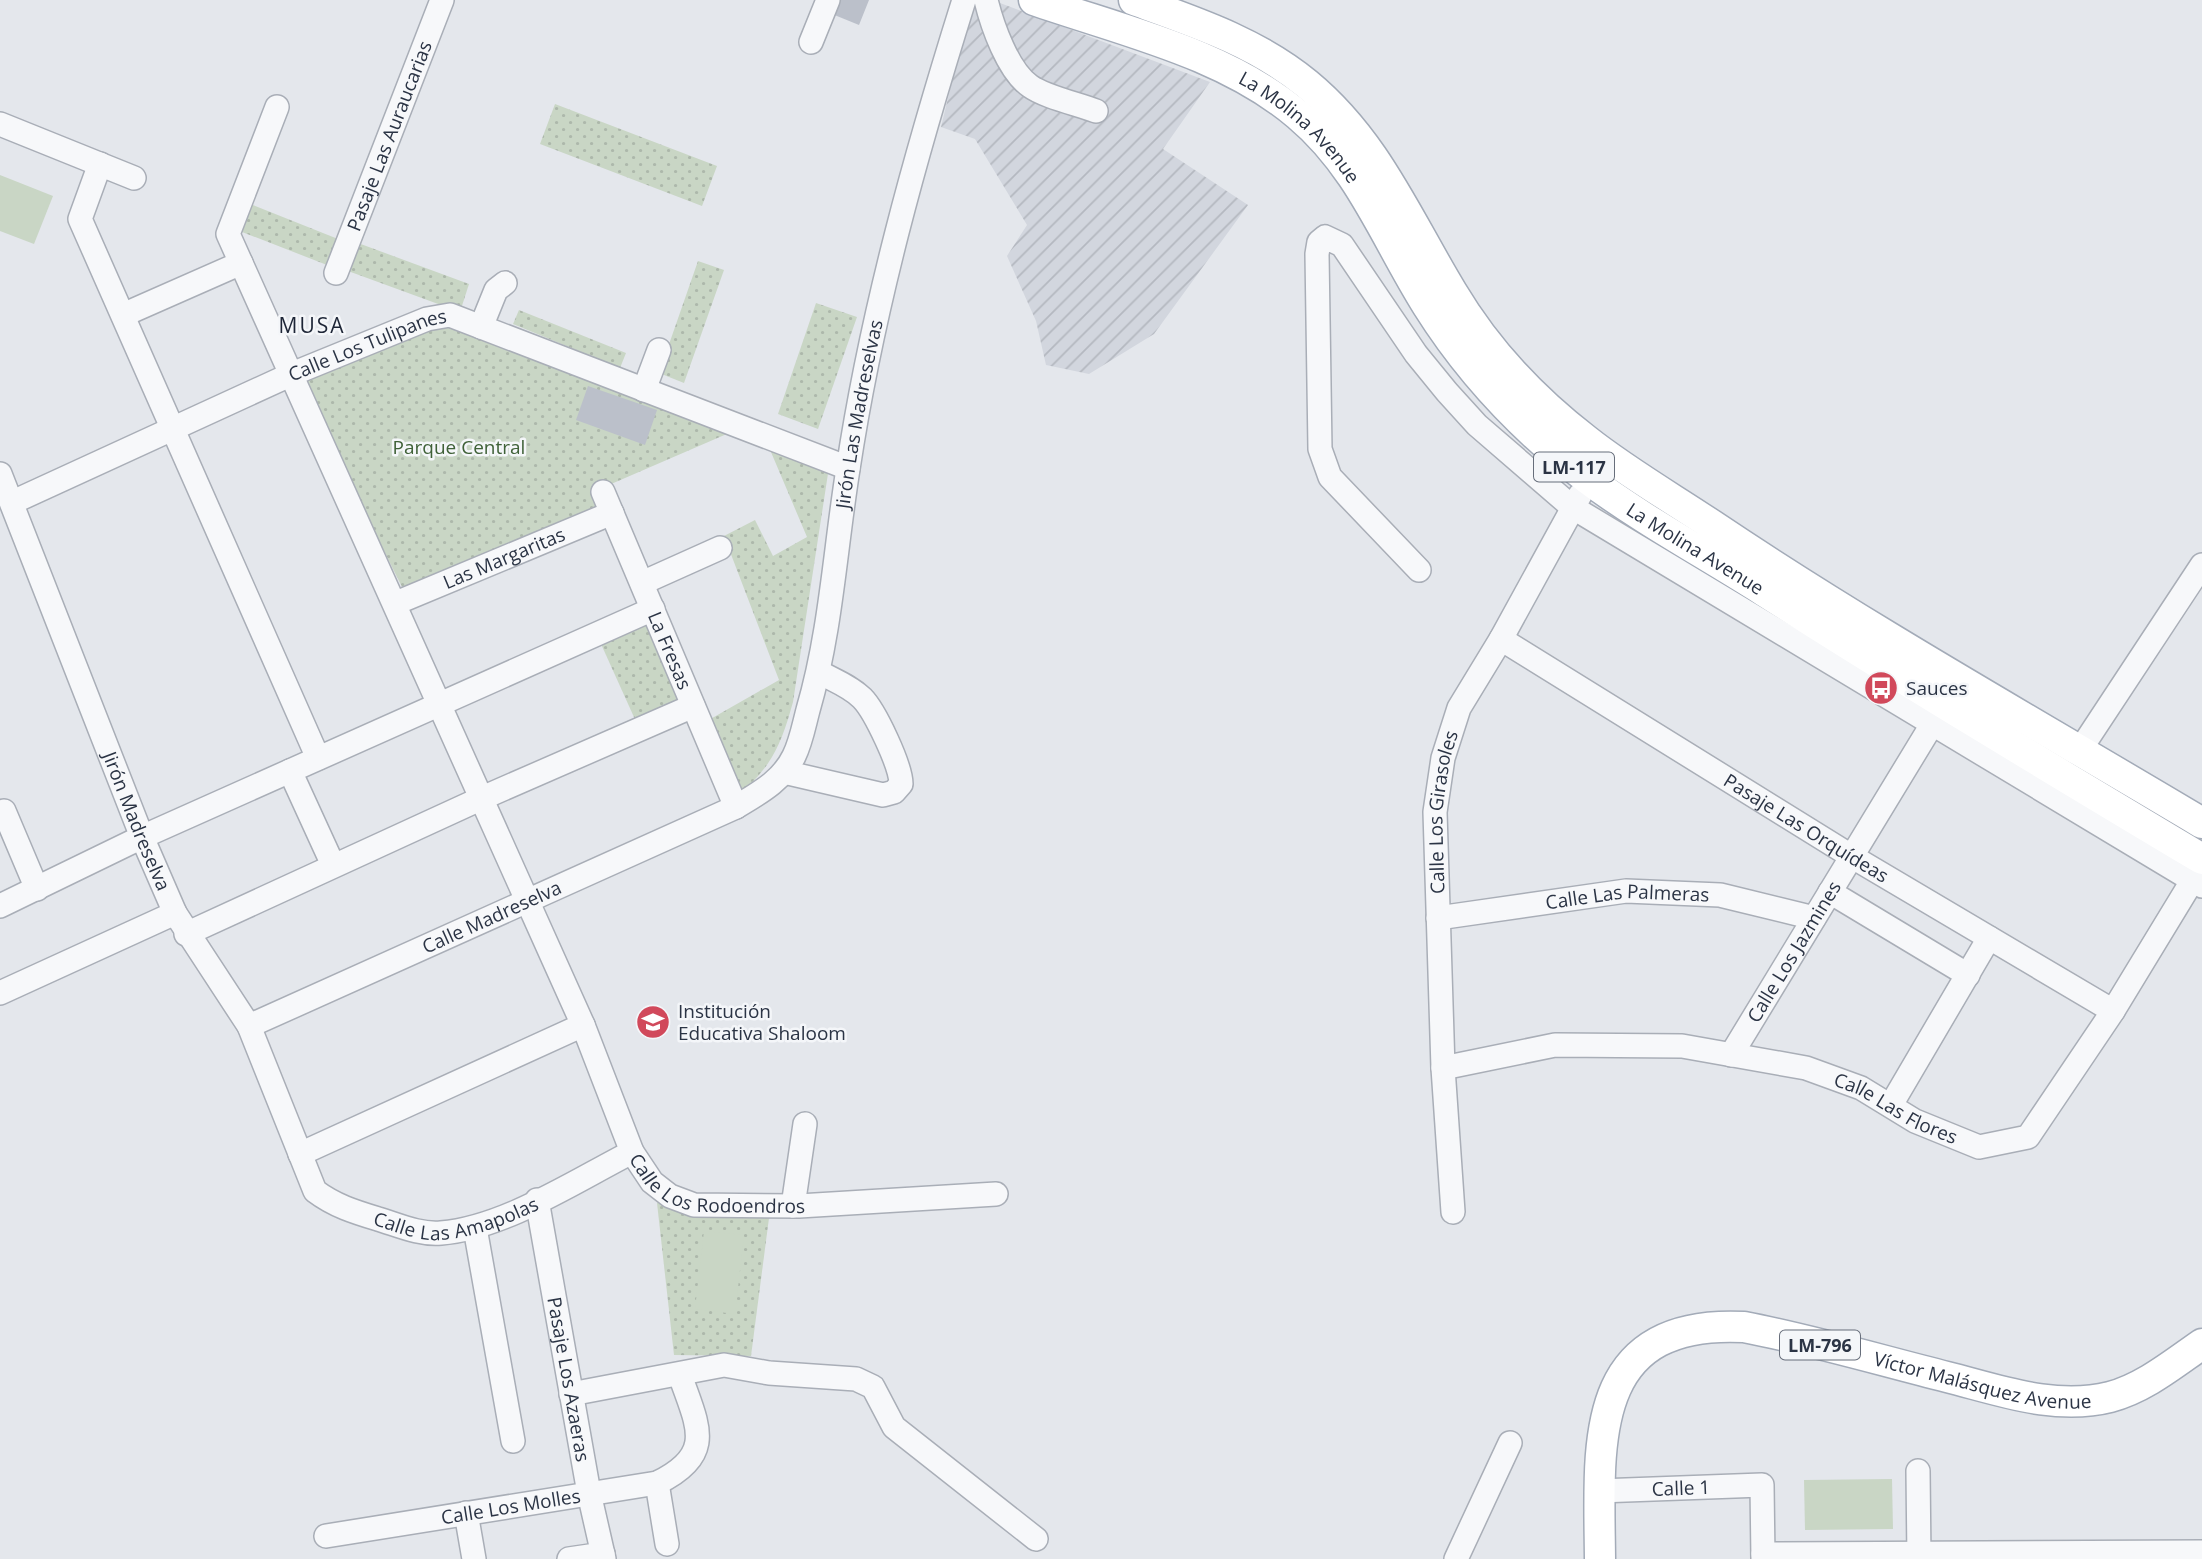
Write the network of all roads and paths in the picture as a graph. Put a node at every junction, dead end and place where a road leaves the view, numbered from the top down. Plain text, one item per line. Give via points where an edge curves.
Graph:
1 (442, 0) edge
2 (828, 0) edge
3 (964, 0) edge
4 (986, 0) edge
5 (1034, 0) edge
6 (1134, 0) edge
7 (811, 42) dead end
8 (277, 107) dead end
9 (1096, 111) dead end
10 (0, 124) edge
11 (100, 164) junction
12 (134, 178) dead end
13 (241, 263) junction
14 (335, 273) dead end
15 (505, 283) dead end
16 (123, 315) junction
17 (481, 327) junction
18 (659, 350) dead end
19 (292, 374) junction
20 (644, 390) junction
21 (174, 428) junction
22 (1612, 458) junction
23 (848, 468) junction
24 (0, 474) edge
25 (1590, 480) junction
26 (13, 502) junction
27 (608, 502) joint
28 (1572, 507) junction
29 (720, 548) dead end
30 (2202, 565) edge
31 (1419, 570) dead end
32 (642, 583) junction
33 (396, 603) junction
34 (653, 609) junction
35 (1501, 639) junction
36 (819, 672) junction
37 (438, 705) junction
38 (693, 706) junction
39 (1938, 714) junction
40 (2080, 750) junction
41 (317, 758) junction
42 (290, 771) junction
43 (784, 772) junction
44 (480, 799) junction
45 (736, 807) junction
46 (0, 813) edge
47 (2202, 823) edge
48 (142, 837) junction
49 (1852, 856) junction
50 (333, 865) junction
51 (2199, 873) edge
52 (37, 889) junction
53 (1830, 892) junction
54 (526, 901) junction
55 (0, 906) edge
56 (1438, 918) junction
57 (1814, 918) junction
58 (181, 923) junction
59 (1989, 938) junction
60 (1968, 975) junction
61 (0, 993) edge
62 (2113, 1010) junction
63 (583, 1025) junction
64 (249, 1026) junction
65 (1731, 1055) junction
66 (1443, 1068) junction
67 (1891, 1105) junction
68 (805, 1124) dead end
69 (632, 1152) junction
70 (300, 1154) junction
71 (996, 1194) dead end
72 (537, 1200) junction
73 (793, 1206) junction
74 (1453, 1212) dead end
75 (475, 1228) junction
76 (2202, 1344) edge
77 (680, 1375) junction
78 (571, 1394) junction
79 (513, 1441) dead end
80 (1510, 1443) dead end
81 (1918, 1471) dead end
82 (657, 1483) junction
83 (1600, 1491) junction
84 (589, 1493) junction
85 (466, 1513) junction
86 (326, 1536) dead end
87 (1036, 1539) dead end
88 (667, 1544) dead end
89 (2202, 1552) edge
90 (604, 1556) edge
91 (1763, 1556) edge
92 (1919, 1556) edge
93 (2074, 1556) edge
94 (474, 1559) edge
95 (569, 1559) edge
96 (1456, 1559) edge
97 (1600, 1559) edge

1 - 14 street, Pasaje Las Auraucarias
2 - 7 street
3 - 23 street, Jirón Las Madreselvas via 900,221
4 - 9 street via 992,27 1030,86
5 - 25 main road, La Molina Avenue / LM-117 via 1208,61 1256,85 1298,115 1354,176 1424,301 1472,368 1518,418
6 - 22 main road, La Molina Avenue / LM-117 via 1243,42 1285,67 1329,103 1381,165 1452,293 1485,341 1541,400
8 - 13 street, Calle Los Rodoendros via 229,234
10 - 11 street
11 - 12 street
11 - 16 street via 80,219
13 - 16 street
13 - 19 street, Calle Los Rodoendros
15 - 17 street via 496,289
16 - 21 street
17 - 19 street, Calle Los Tulipanes via 450,315 427,319
17 - 20 street, Calle Los Tulipanes
18 - 20 street
19 - 21 street, Calle Los Tulipanes
19 - 33 street, Calle Los Rodoendros
20 - 23 street, Calle Los Tulipanes
21 - 26 street, Calle Los Tulipanes
21 - 41 street
22 - 25 street, Calle Los Girasoles
22 - 40 main road, La Molina Avenue / LM-117 via 1775,567
23 - 36 street, Jirón Las Madreselvas
24 - 26 street, Jirón Madreselva
25 - 28 street, Calle Los Girasoles
25 - 39 main road, La Molina Avenue / LM-117
26 - 48 street, Jirón Madreselva
27 - 32 street, La Fresas
27 - 33 street, Las Margaritas
28 - 31 street via 1477,425 1416,354 1342,245 1325,237 1317,254 1320,449 1330,477
28 - 35 street, Calle Los Girasoles
28 - 39 street
29 - 32 street
30 - 40 street
32 - 34 street, La Fresas
33 - 37 street, Calle Los Rodoendros
34 - 37 street
34 - 38 street, La Fresas
35 - 49 street, Pasaje Las Orquídeas
35 - 56 street, Calle Los Girasoles via 1458,708 1443,758 1434,812
36 - 43 street, Jirón Las Madreselvas via 795,754
36 - 43 street via 851,689 872,711 900,772 901,784 883,795
37 - 41 street
37 - 44 street, Calle Los Rodoendros
38 - 44 street
38 - 45 street, La Fresas
39 - 49 street, Calle Los Jazmines
39 - 51 main road, La Molina Avenue / LM-117
40 - 47 main road, La Molina Avenue / LM-117
41 - 42 street
42 - 48 street
42 - 50 street
43 - 45 street, Jirón Las Madreselvas
44 - 50 street
44 - 54 street, Calle Los Rodoendros
45 - 54 street, Calle Madreselva
46 - 52 street via 4,811
48 - 52 street
48 - 58 street, Jirón Madreselva
49 - 53 street, Calle Los Jazmines
49 - 59 street, Pasaje Las Orquídeas
50 - 58 street
51 - 62 street, Calle Las Flores
52 - 55 street
53 - 57 street, Calle Los Jazmines
53 - 60 street
54 - 63 street, Calle Los Rodoendros
54 - 64 street, Calle Madreselva
56 - 57 street, Calle Las Palmeras via 1626,891 1720,895
56 - 66 street, Calle Los Girasoles
57 - 65 street, Calle Los Jazmines
58 - 61 street
58 - 64 street, Jirón Madreselva
59 - 60 street
59 - 62 street, Pasaje Las Orquídeas
60 - 67 street
62 - 67 street, Calle Las Flores via 2028,1137 1979,1147 1915,1121
63 - 69 street, Calle Los Rodoendros
63 - 70 street
64 - 70 street, Jirón Madreselva
65 - 66 street, Calle Las Flores via 1682,1045 1555,1045
65 - 67 street, Calle Las Flores via 1807,1068
66 - 74 street, Calle Los Girasoles
68 - 73 street
69 - 72 street, Calle Las Amapolas
69 - 73 street, Calle Los Rodoendros via 652,1182 670,1196 694,1205
70 - 75 street, Calle Las Amapolas via 315,1191 332,1204 413,1230 438,1233
71 - 73 street, Calle Los Rodoendros
72 - 75 street, Calle Las Amapolas
72 - 78 street, Pasaje Los Azaeras
75 - 79 street
76 - 83 main road, Víctor Malásquez Avenue / LM-796 via 2125,1392 2096,1400 2066,1401 2025,1396 1755,1329 1721,1326 1682,1332 1644,1351 1616,1384 1603,1427
77 - 78 street
77 - 82 street, Calle Los Molles via 700,1434 697,1449 679,1472
77 - 87 street via 724,1366 867,1382 894,1427
78 - 84 street, Pasaje Los Azaeras
80 - 96 street
81 - 92 street
82 - 84 street, Calle Los Molles
82 - 88 street
83 - 91 street, Calle 1 via 1762,1485
83 - 97 main road, Víctor Malásquez Avenue / LM-796
84 - 85 street, Calle Los Molles
84 - 90 street, Pasaje Los Azaeras
85 - 86 street, Calle Los Molles
85 - 94 street
89 - 93 street
90 - 95 street
91 - 92 street
92 - 93 street

